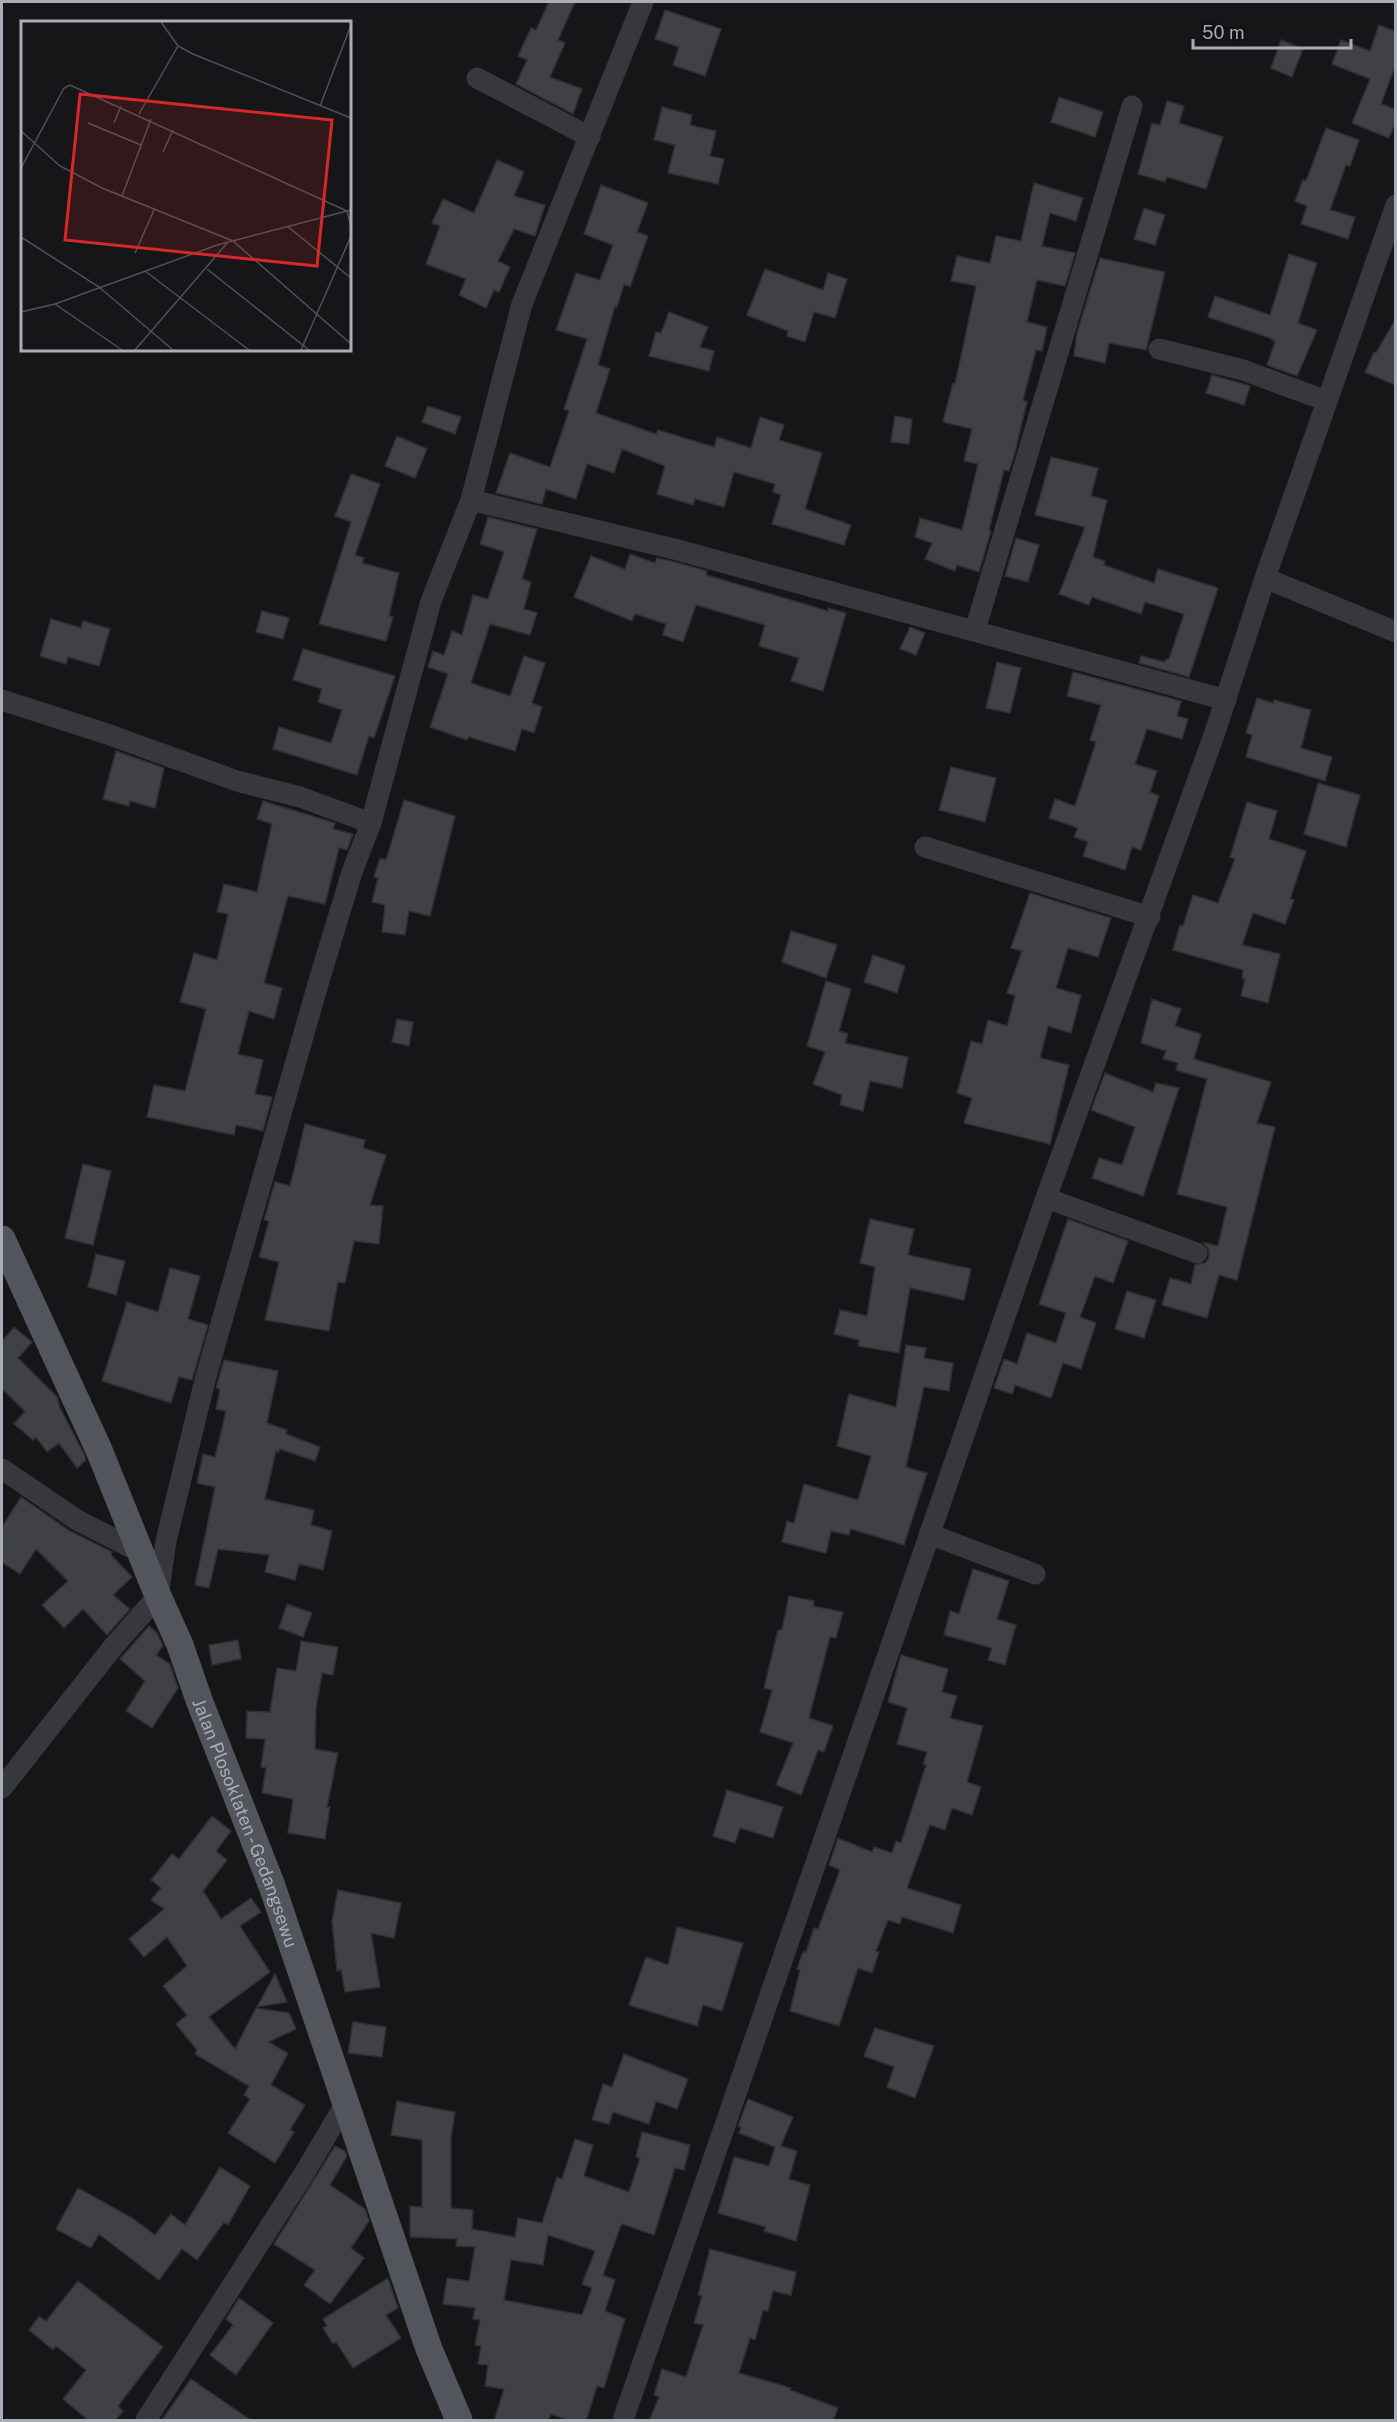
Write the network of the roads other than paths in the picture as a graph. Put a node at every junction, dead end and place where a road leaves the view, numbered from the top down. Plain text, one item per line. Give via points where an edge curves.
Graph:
1 (643, 2) edge
2 (477, 78) dead end
3 (1132, 106) dead end
4 (590, 137) junction
5 (1395, 205) edge
6 (1159, 349) dead end
7 (1327, 401) junction
8 (471, 500) junction
9 (1265, 578) junction
10 (975, 630) junction
11 (1395, 632) edge
12 (2, 700) edge
13 (1226, 700) junction
14 (371, 823) junction
15 (925, 847) dead end
16 (1150, 917) junction
17 (1046, 1198) junction
18 (2, 1239) edge
19 (1197, 1253) dead end
20 (2, 1469) edge
21 (929, 1534) junction
22 (140, 1552) junction
23 (1035, 1574) dead end
24 (158, 1596) junction
25 (2, 1788) edge
26 (347, 2102) junction
27 (146, 2421) edge
28 (459, 2421) edge
29 (623, 2421) edge

1 - 4 street
2 - 4 street
3 - 10 street
4 - 8 street via 522,304
5 - 7 street
6 - 7 street via 1243,370
7 - 9 street
8 - 10 street via 678,550
8 - 14 street via 431,601
9 - 11 street
9 - 13 street
10 - 13 street
12 - 14 street
13 - 16 street
14 - 24 street via 318,984 205,1380 166,1541
15 - 16 street
16 - 17 street
17 - 19 street
17 - 21 street
18 - 22 main road, Jalan Plosoklaten - Gedangsewu via 99,1450
20 - 22 street via 76,1520
21 - 23 street
21 - 29 street
22 - 24 main road, Jalan Plosoklaten - Gedangsewu
24 - 25 street
24 - 26 main road, Jalan Plosoklaten - Gedangsewu via 272,1886
26 - 27 street
26 - 28 main road, Jalan Plosoklaten - Gedangsewu via 429,2349

